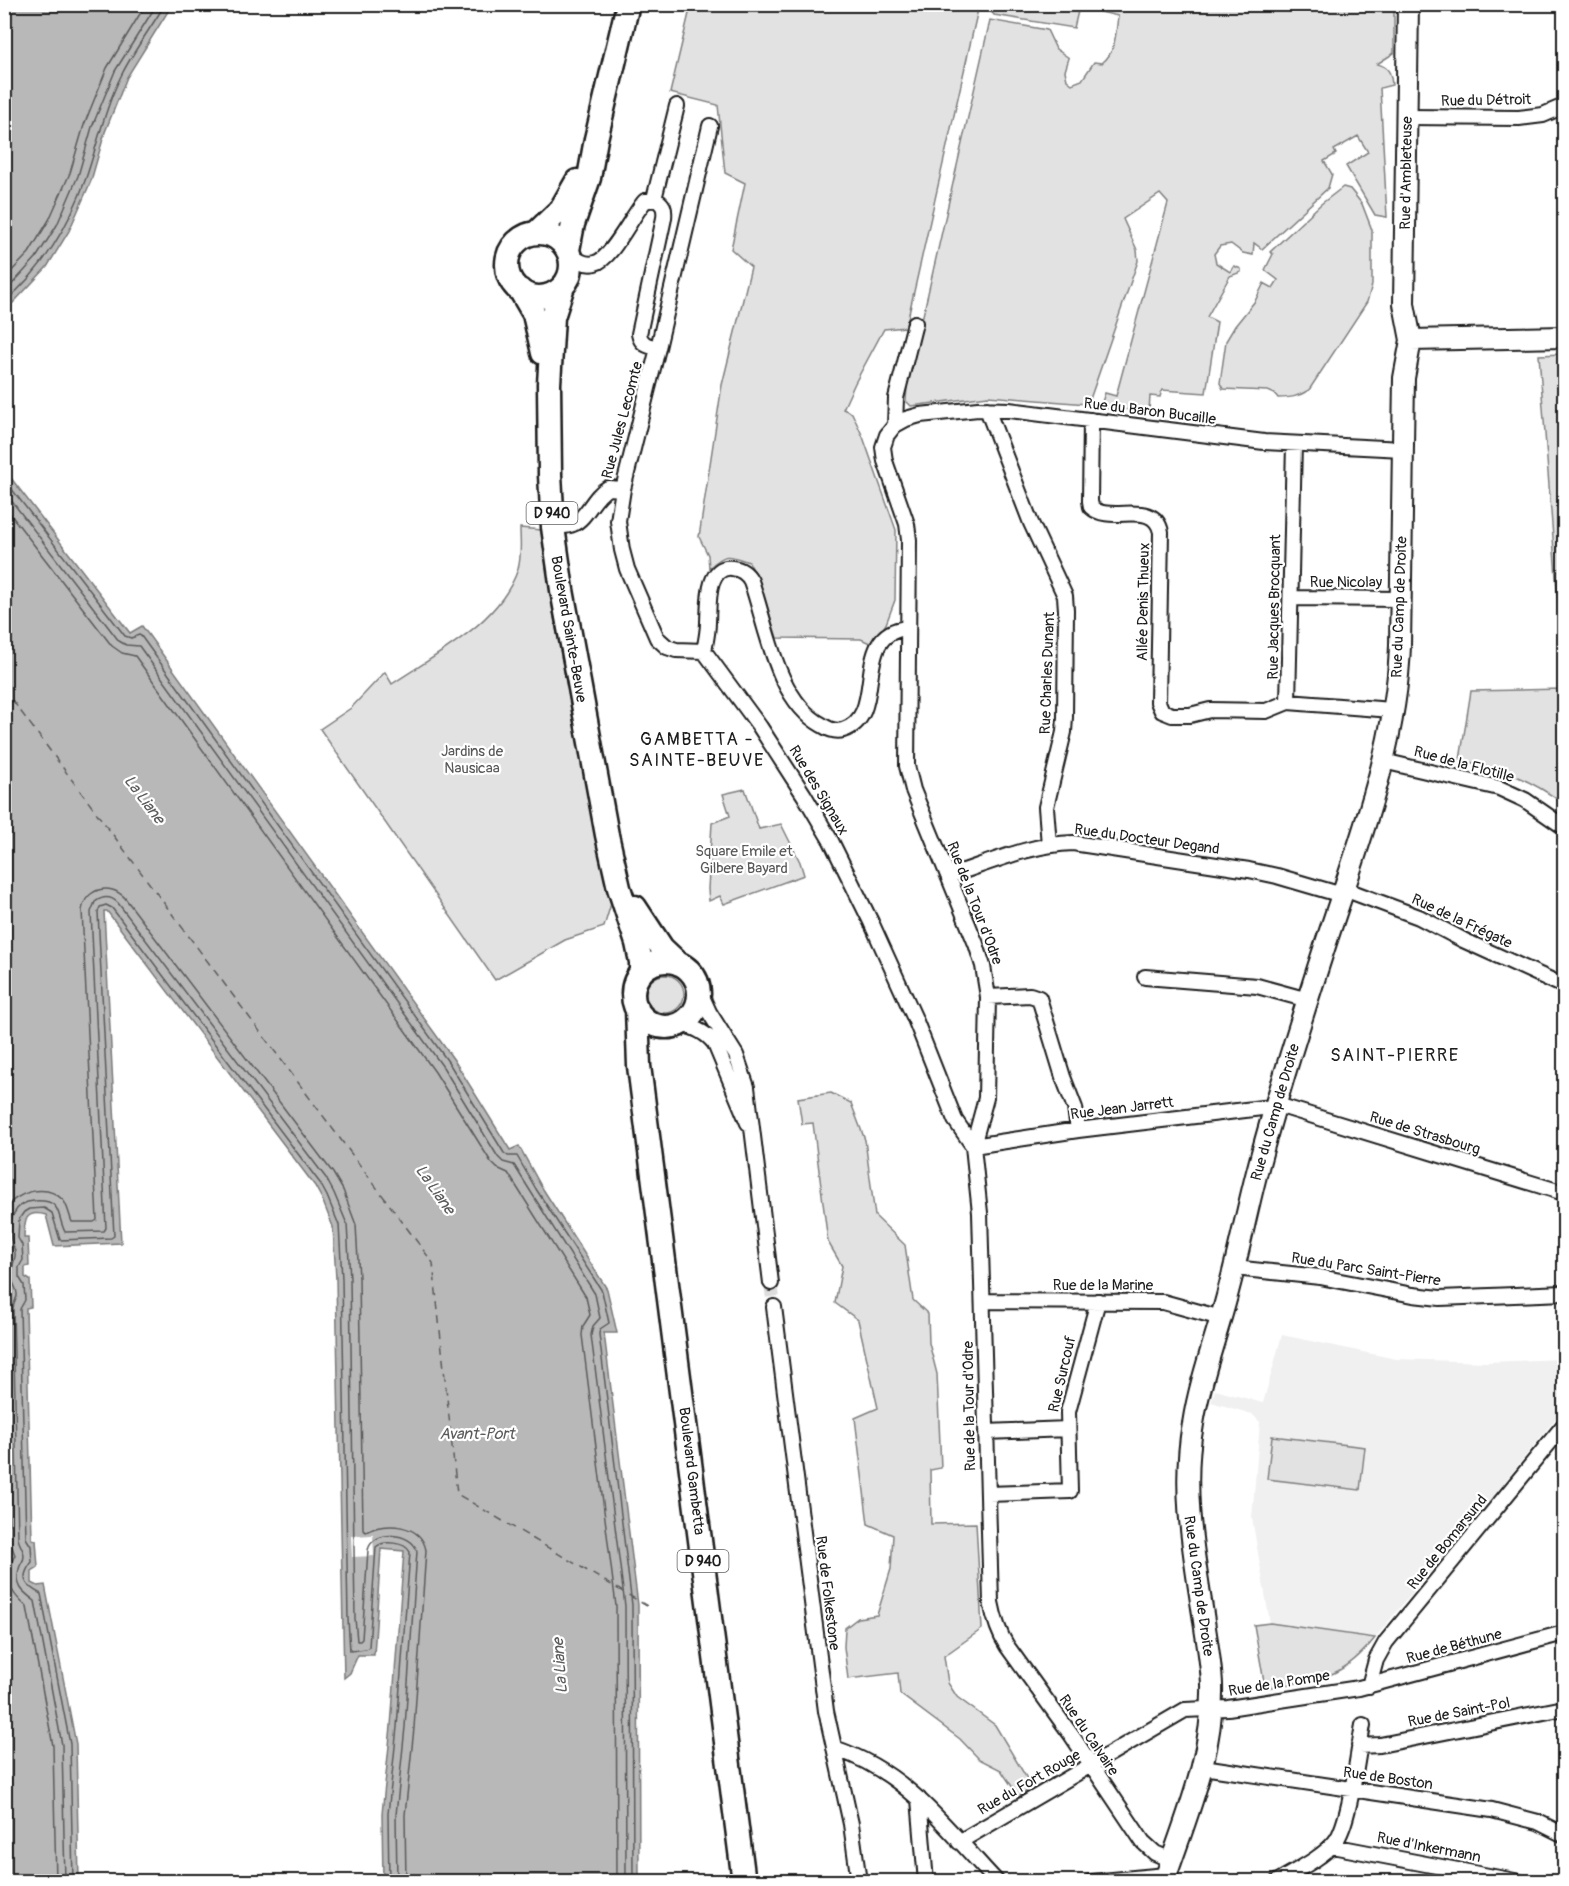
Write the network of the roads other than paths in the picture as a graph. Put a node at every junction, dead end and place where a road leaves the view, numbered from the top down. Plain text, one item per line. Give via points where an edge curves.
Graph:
1 (628, 4) edge
2 (1408, 4) edge
3 (677, 106) dead end
4 (1564, 106) edge
5 (1407, 117) junction
6 (710, 126) dead end
7 (596, 139) junction
8 (654, 199) junction
9 (536, 233) junction
10 (569, 252) junction
11 (563, 286) junction
12 (520, 291) junction
13 (915, 322) dead end
14 (1564, 338) edge
15 (1411, 340) junction
16 (658, 348) junction
17 (549, 384) junction
18 (987, 409) junction
19 (1091, 420) junction
20 (895, 425) junction
21 (1294, 444) junction
22 (1403, 449) junction
23 (623, 489) junction
24 (553, 527) junction
25 (1291, 598) junction
26 (1401, 599) junction
27 (908, 628) junction
28 (704, 651) junction
29 (1288, 702) junction
30 (1392, 710) junction
31 (1383, 761) junction
32 (1564, 827) edge
33 (1049, 845) junction
34 (615, 871) junction
35 (948, 876) junction
36 (1343, 892) junction
37 (679, 964) junction
38 (641, 973) junction
39 (1144, 978) dead end
40 (1564, 986) edge
41 (699, 990) junction
42 (988, 997) junction
43 (1308, 1000) junction
44 (637, 1008) junction
45 (676, 1025) junction
46 (645, 1097) junction
47 (1275, 1106) junction
48 (1078, 1130) junction
49 (753, 1137) junction
50 (973, 1146) junction
51 (1564, 1193) edge
52 (1234, 1268) junction
53 (771, 1283) tunnel mouth
54 (1564, 1293) edge
55 (983, 1301) junction
56 (1098, 1301) junction
57 (774, 1307) tunnel mouth
58 (1221, 1318) junction
59 (1564, 1425) edge
60 (1068, 1430) junction
61 (986, 1432) junction
62 (988, 1494) junction
63 (994, 1616) joint
64 (1564, 1633) edge
65 (1369, 1686) junction
66 (1352, 1689) joint
67 (1564, 1708) edge
68 (1211, 1709) junction
69 (1363, 1725) dead end
70 (1359, 1746) junction
71 (834, 1748) junction
72 (1090, 1766) junction
73 (1203, 1767) junction
74 (1352, 1789) junction
75 (920, 1799) junction
76 (1564, 1834) edge
77 (959, 1842) junction
78 (1332, 1846) junction
79 (1167, 1872) edge
80 (744, 1881) edge
81 (859, 1881) edge
82 (926, 1881) edge
83 (997, 1881) edge
84 (1091, 1881) edge
85 (1277, 1881) edge
86 (1520, 1881) edge

1 - 7 main road
2 - 5 street, Rue d'Ambleteuse
3 - 8 street
4 - 5 street, Rue du Détroit via 1536,116
5 - 15 street, Rue d'Ambleteuse via 1404,304
6 - 16 street, Rue Jules Lecomte
7 - 9 main road via 569,197
7 - 10 main road
8 - 10 street via 642,204 600,261 586,263
8 - 16 street, Rue Jules Lecomte via 663,204 665,213 639,334 642,342
9 - 10 main road via 555,237
9 - 12 main road via 519,240 508,258 509,274
10 - 11 main road via 571,271
11 - 12 main road via 543,297
11 - 17 main road, Boulevard Sainte-Beuve / D 940 via 554,317
12 - 17 main road, Boulevard Sainte-Beuve / D 940 via 534,314
13 - 20 street, Rue de la Tour d'Odre via 896,398
14 - 15 street
15 - 22 street, Rue du Camp de Droite via 1404,378
16 - 23 street, Rue Jules Lecomte
17 - 24 main road, Boulevard Sainte-Beuve / D 940
18 - 19 street, Rue du Baron Bucaille
18 - 20 street, Rue du Baron Bucaille via 920,415
18 - 33 street, Rue Charles Dunant via 1031,524 1066,601 1064,732 1046,807
19 - 21 street, Rue du Baron Bucaille
19 - 29 street, Allée Denis Thueux via 1091,507 1101,512 1148,515 1156,520 1161,532 1160,708 1169,714 1190,715 1210,710 1266,711
20 - 27 street, Rue de la Tour d'Odre via 887,435 883,454 908,532
21 - 22 street, Rue du Baron Bucaille
21 - 25 street, Rue Jacques Brocquant
22 - 26 street, Rue du Camp de Droite
23 - 24 street, Rue Jules Lecomte via 608,488 577,522
23 - 28 street via 618,521 622,549 653,631 661,642 676,650
24 - 34 main road, Boulevard Sainte-Beuve / D 940
25 - 26 street, Rue Nicolay
25 - 29 street, Rue Jacques Brocquant
26 - 30 street, Rue du Camp de Droite
27 - 28 street via 893,630 880,642 862,714 842,730 830,729 811,718 788,691 751,581 738,569 723,568 711,585
27 - 35 street, Rue de la Tour d'Odre via 907,766
28 - 50 street, Rue des Signaux via 760,727 835,848 915,1019 955,1120
29 - 30 street
30 - 31 street, Rue du Camp de Droite
31 - 32 street, Rue de la Flotille via 1498,788 1525,800
31 - 36 street, Rue du Camp de Droite
33 - 35 street, Rue du Docteur Degand
33 - 36 street, Rue du Docteur Degand via 1073,843 1249,870
34 - 37 main road, Boulevard Sainte-Beuve / D 940 via 658,943
34 - 38 main road, Boulevard Sainte-Beuve / D 940 via 637,943
35 - 42 street, Rue de la Tour d'Odre via 980,957
36 - 40 street, Rue de la Frégate via 1425,920
36 - 43 street, Rue du Camp de Droite
37 - 38 main road via 659,962
37 - 41 main road via 693,975
38 - 44 main road via 634,987
39 - 43 street via 1257,986
41 - 45 main road via 695,1010
41 - 49 street via 741,1068
42 - 48 street via 1039,998 1075,1108
42 - 50 street, Rue de la Tour d'Odre via 986,1098
43 - 47 street, Rue du Camp de Droite
44 - 45 main road via 651,1023
44 - 46 main road, Boulevard Gambetta / D 940 via 639,1066
45 - 46 main road, Boulevard Gambetta / D 940 via 656,1042 649,1055
45 - 49 street via 699,1030 715,1044
46 - 80 main road, Boulevard Gambetta / D 940
47 - 48 street, Rue Jean Jarrett
47 - 51 street, Rue de Strasbourg
47 - 52 street, Rue du Camp de Droite
48 - 50 street, Rue Jean Jarrett
49 - 53 street
50 - 55 street, Rue de la Tour d'Odre via 980,1201
52 - 54 street, Rue du Parc Saint-Pierre via 1320,1277 1431,1297
52 - 58 street, Rue du Camp de Droite
55 - 56 street, Rue de la Marine
55 - 61 street, Rue de la Tour d'Odre
56 - 58 street, Rue de la Marine via 1163,1302
56 - 60 street, Rue Surcouf via 1070,1404
57 - 71 street, Rue de Folkestone
58 - 68 street, Rue du Camp de Droite via 1197,1402 1188,1462 1188,1506 1210,1662
59 - 65 street, Rue de Bomarsund via 1386,1642
60 - 61 street
60 - 62 street, Rue Surcouf via 1070,1491
61 - 62 street, Rue de la Tour d'Odre
62 - 63 street, Rue de la Tour d'Odre
63 - 72 street, Rue du Calvaire via 1007,1646
64 - 65 street, Rue de Béthune
65 - 66 street, Rue de Béthune
66 - 68 street, Rue de la Pompe
67 - 70 street, Rue de Saint-Pol
68 - 72 street, Rue du Fort Rouge via 1180,1712
68 - 73 street, Rue du Camp de Droite
69 - 70 street
70 - 74 street
71 - 75 street via 884,1772
71 - 81 street, Rue de Folkestone
72 - 77 street, Rue du Fort Rouge
72 - 79 street, Rue du Calvaire
73 - 74 street, Rue de Boston
73 - 79 street, Rue du Camp de Droite
74 - 76 street, Rue de Boston via 1501,1811
74 - 78 street via 1342,1829
75 - 77 street
75 - 82 street
77 - 83 street
78 - 85 street
78 - 86 street, Rue d'Inkermann
79 - 84 street

